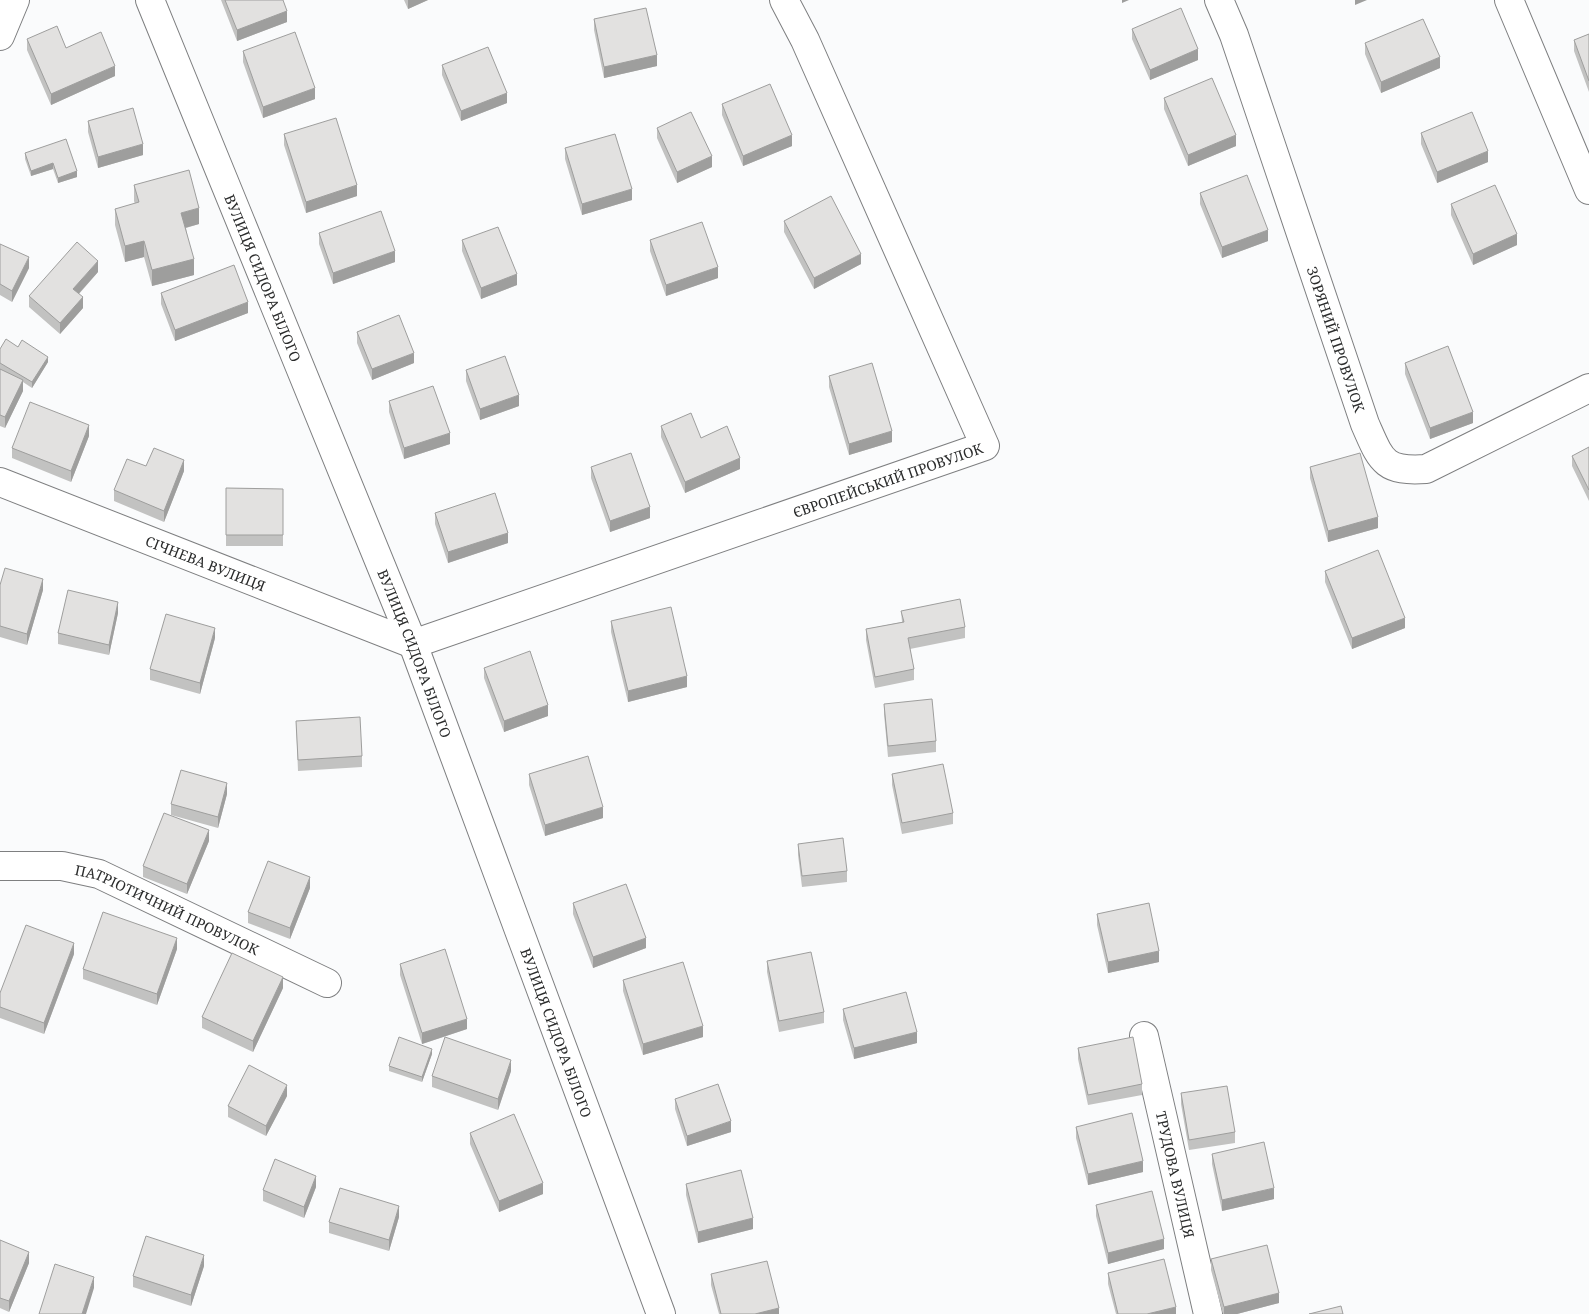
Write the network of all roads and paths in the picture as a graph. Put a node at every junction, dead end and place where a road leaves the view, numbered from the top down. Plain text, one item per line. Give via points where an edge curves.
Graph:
1 (15, 0) edge
2 (150, 0) edge
3 (784, 0) edge
4 (1219, 0) edge
5 (1509, 0) edge
6 (0, 36) edge
7 (1580, 145) edge
8 (1589, 190) edge
9 (1589, 388) edge
10 (0, 482) edge
11 (413, 644) junction
12 (0, 866) edge
13 (327, 983) dead end
14 (1144, 1036) dead end
15 (661, 1314) edge
16 (1208, 1314) edge

1 - 6 street
2 - 11 street, ВУЛИЦЯ СИДОРА БІЛОГО
3 - 11 street, ЄВРОПЕЙСЬКИЙ ПРОВУЛОК via 805,40 985,446
4 - 9 street, ЗОРЯНИЙ ПРОВУЛОК via 1234,35 1365,424 1377,451 1389,466 1406,470 1426,469
5 - 7 street
7 - 8 street
10 - 11 street, СІЧНЕВА ВУЛИЦЯ
11 - 15 street, ВУЛИЦЯ СИДОРА БІЛОГО
12 - 13 street, ПАТРІОТИЧНИЙ ПРОВУЛОК via 62,866 99,874
14 - 16 street, ТРУДОВА ВУЛИЦЯ

